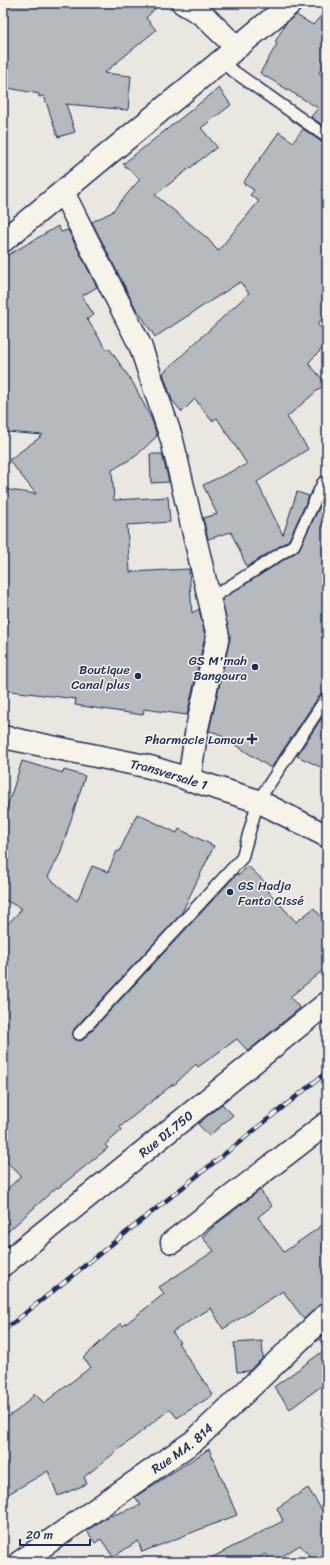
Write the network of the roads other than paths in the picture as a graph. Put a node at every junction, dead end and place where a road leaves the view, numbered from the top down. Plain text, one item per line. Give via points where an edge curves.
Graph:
1 (183, 3) edge
2 (291, 3) edge
3 (236, 47) junction
4 (219, 62) junction
5 (327, 137) edge
6 (63, 192) junction
7 (3, 241) edge
8 (327, 483) edge
9 (210, 599) junction
10 (327, 697) edge
11 (3, 737) edge
12 (189, 780) junction
13 (258, 801) junction
14 (327, 836) edge
15 (327, 1003) edge
16 (78, 1034) dead end
17 (327, 1123) edge
18 (172, 1242) dead end
19 (3, 1265) edge
20 (327, 1314) edge
21 (20, 1562) edge

1 - 3 street via 203,15
2 - 3 street
3 - 4 street
4 - 5 lane
4 - 6 street
6 - 7 street
6 - 9 street via 140,345 172,440
8 - 9 lane via 323,483 294,545
9 - 12 street via 218,636 197,728
10 - 13 lane
11 - 12 street, Transversale 1 via 150,767
12 - 13 street, Transversale 1
13 - 14 street, Transversale 1
13 - 16 lane via 242,858
15 - 19 street, Rue DI.750
17 - 18 street
20 - 21 street, Rue MA. 814 via 194,1441

